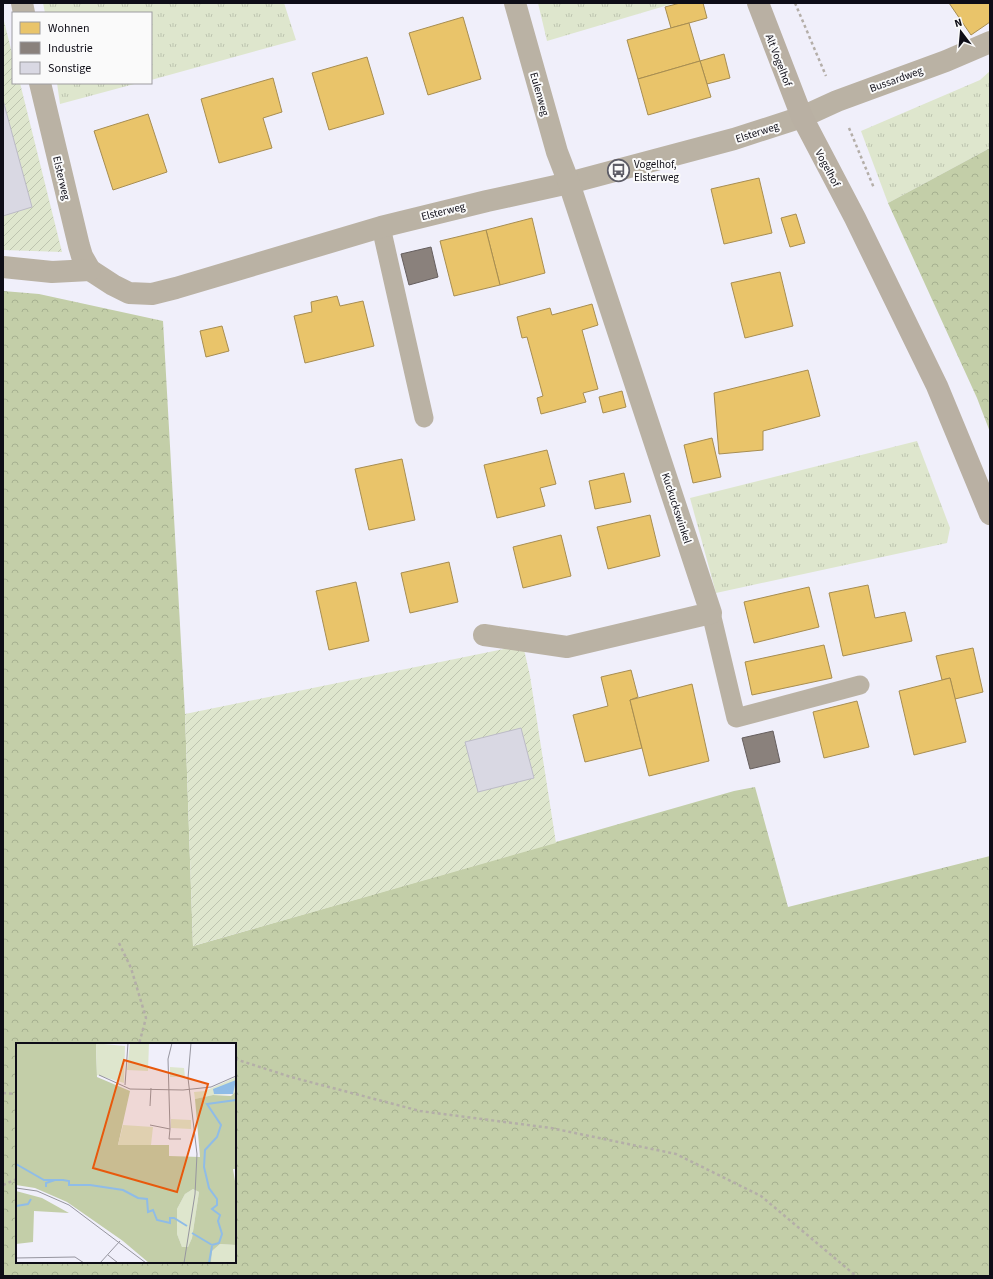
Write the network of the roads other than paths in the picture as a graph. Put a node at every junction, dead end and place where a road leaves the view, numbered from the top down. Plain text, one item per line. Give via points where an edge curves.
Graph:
1 (515, 3) edge
2 (758, 3) edge
3 (990, 42) edge
4 (40, 84) edge
5 (802, 117) junction
6 (569, 183) junction
7 (381, 227) junction
8 (3, 267) edge
9 (90, 270) junction
10 (424, 418) dead end
11 (990, 514) edge
12 (712, 613) junction
13 (484, 634) dead end
14 (860, 685) dead end

1 - 6 street, Eulenweg via 557,152
2 - 5 main road, Alt Vogelhof
3 - 5 street, Bussardweg
4 - 9 street, Elsterweg via 76,236 82,256
5 - 6 street, Elsterweg via 734,139
5 - 11 main road, Vogelhof via 855,218 937,386
6 - 7 street, Elsterweg via 486,200
6 - 12 street, Kuckuckswinkel
7 - 9 street, Elsterweg via 152,294 129,293
7 - 10 lane
8 - 9 street via 52,272
12 - 13 street via 568,647
12 - 14 lane via 736,718

